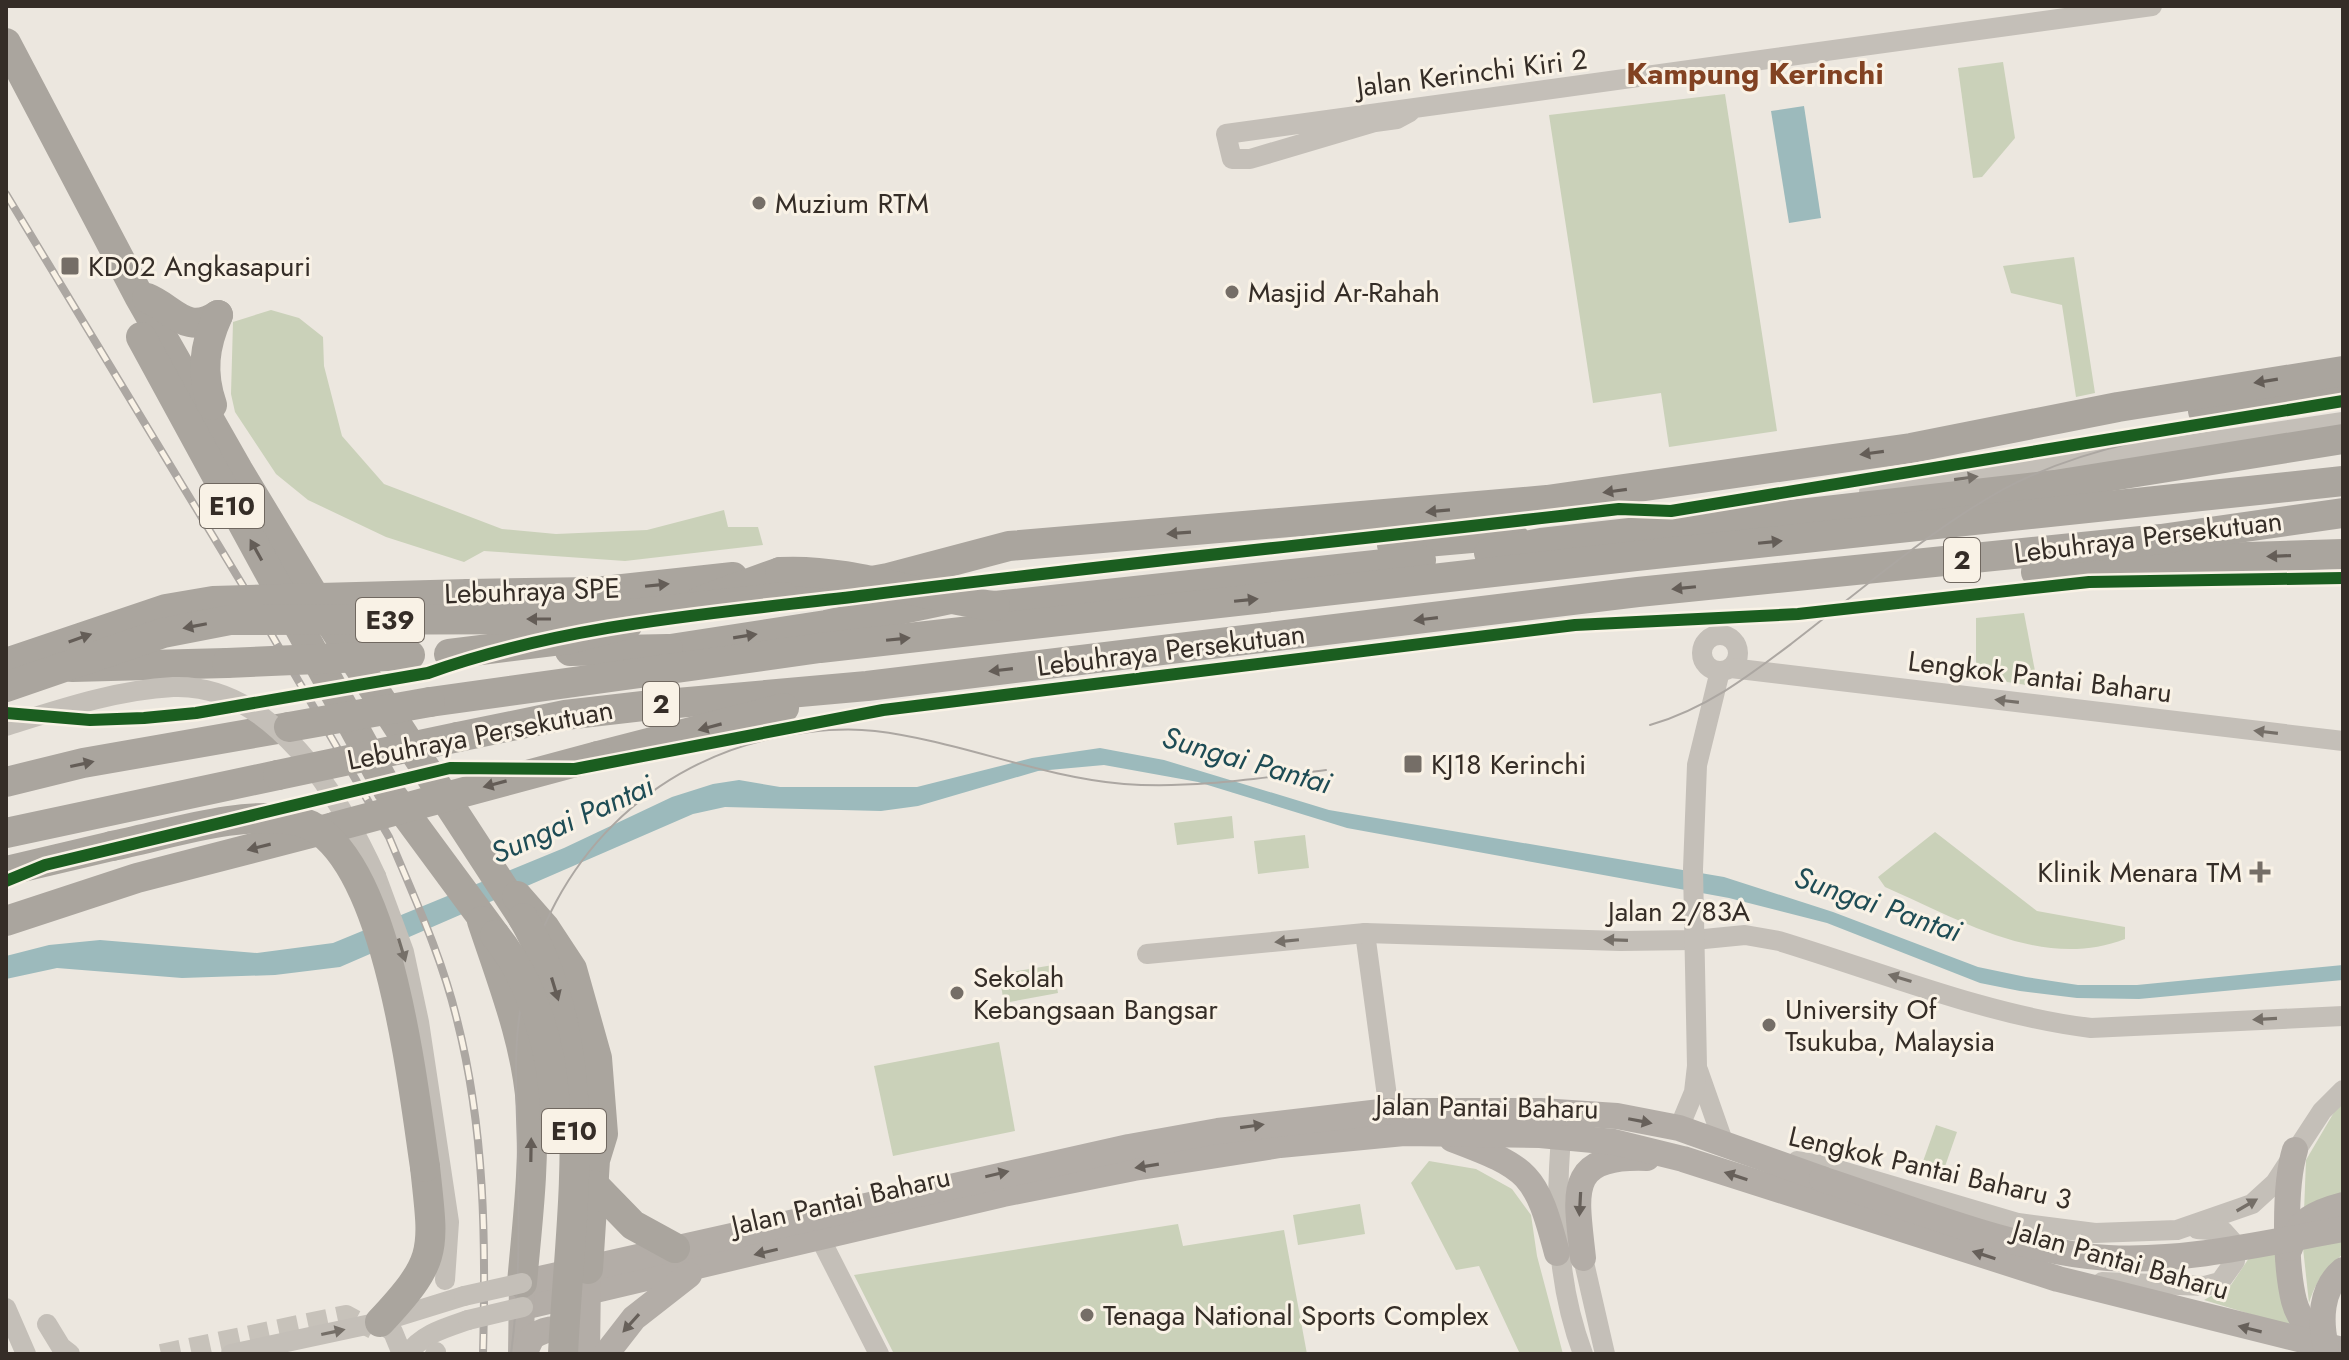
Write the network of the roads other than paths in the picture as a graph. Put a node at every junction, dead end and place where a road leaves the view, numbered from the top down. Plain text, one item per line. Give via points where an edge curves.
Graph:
1 (2152, 6) edge
2 (2048, 13) edge
3 (6, 43) edge
4 (6, 85) edge
5 (1410, 112) junction
6 (139, 296) junction
7 (2343, 371) edge
8 (2343, 394) edge
9 (2343, 422) edge
10 (2343, 439) edge
11 (1911, 448) junction
12 (2343, 463) edge
13 (238, 470) junction
14 (2343, 481) edge
15 (2037, 515) junction
16 (2343, 516) edge
17 (1754, 519) junction
18 (1541, 543) junction
19 (2343, 554) edge
20 (1636, 556) junction
21 (1377, 564) junction
22 (1762, 580) junction
23 (782, 584) junction
24 (668, 649) junction
25 (449, 654) junction
26 (6, 666) edge
27 (867, 686) junction
28 (6, 687) edge
29 (460, 698) junction
30 (6, 726) edge
31 (2343, 741) edge
32 (6, 782) edge
33 (65, 821) junction
34 (6, 833) edge
35 (6, 845) edge
36 (6, 871) edge
37 (497, 874) junction
38 (137, 878) junction
39 (6, 909) edge
40 (6, 921) edge
41 (487, 924) junction
42 (1365, 933) junction
43 (1694, 940) junction
44 (1147, 954) dead end
45 (2343, 1016) edge
46 (1697, 1066) junction
47 (2343, 1090) edge
48 (1389, 1111) junction
49 (1562, 1124) junction
50 (1679, 1128) junction
51 (1436, 1133) junction
52 (1724, 1144) junction
53 (2295, 1150) junction
54 (1762, 1158) junction
55 (1683, 1159) junction
56 (433, 1164) junction
57 (594, 1185) junction
58 (530, 1191) junction
59 (2343, 1205) edge
60 (2343, 1229) edge
61 (2177, 1230) junction
62 (821, 1240) junction
63 (675, 1248) junction
64 (2290, 1248) junction
65 (1557, 1253) junction
66 (1583, 1258) joint
67 (706, 1266) junction
68 (2343, 1270) edge
69 (2058, 1279) junction
70 (445, 1280) dead end
71 (588, 1280) junction
72 (522, 1295) junction
73 (6, 1308) edge
74 (380, 1322) junction
75 (47, 1324) dead end
76 (2287, 1346) edge
77 (2334, 1348) edge
78 (26, 1354) edge
79 (70, 1354) edge
80 (231, 1354) edge
81 (402, 1354) edge
82 (408, 1354) edge
83 (522, 1354) edge
84 (544, 1354) edge
85 (563, 1354) edge
86 (585, 1354) edge
87 (606, 1354) edge
88 (879, 1354) edge
89 (1583, 1354) edge
90 (1605, 1354) edge

1 - 2 street, Jalan Kerinchi Kiri 2
2 - 5 street, Jalan Kerinchi Kiri 2
3 - 6 highway, E10
41 -> 4 highway, E10 via 388,790 83,236
5 - 5 street, Jalan Kerinchi Kiri 2 via 1250,159 1232,159 1226,134
6 - 13 highway, E10
6 - 13 highway via 162,304 189,324 218,315 209,334 204,375
7 -> 11 highway via 2118,407
8 - 11 highway
17 -> 9 street via 1781,504
10 - 17 highway via 2055,485
11 -> 23 highway, bridge via 1516,504 1009,546 888,578
12 - 15 highway
13 - 37 highway, E10 via 427,773
14 - 15 highway, Lebuhraya Persekutuan / 2
20 -> 15 highway, Lebuhraya Persekutuan / 2
16 - 22 highway, Lebuhraya Persekutuan / 2
17 - 18 highway
18 - 21 highway
24 -> 18 highway via 1063,581 1479,537
19 -> 22 highway via 2214,558 1955,579
20 - 21 highway via 1573,551
29 -> 20 highway, Lebuhraya Persekutuan / 2 via 820,648
21 - 23 highway, bridge via 995,606 949,601 816,570
22 -> 27 highway, Lebuhraya Persekutuan / 2
23 - 25 highway via 583,635
26 -> 23 highway, Lebuhraya SPE / E39, bridge via 166,609 213,601
23 -> 28 highway, Lebuhraya SPE / E39, bridge via 587,619 230,620 163,633
24 - 25 highway
24 - 29 highway
25 - 26 highway, bridge
27 - 33 highway, Lebuhraya Persekutuan / 2, bridge via 565,715
27 -> 38 highway, bridge
32 -> 29 highway, Lebuhraya Persekutuan / 2, bridge via 83,763
30 -> 56 street, bridge via 80,703 175,687 230,696 293,746 358,837 404,952 419,1022
31 -> 43 street, Lengkok Pantai Baharu via 1726,670 1697,765
33 - 34 highway, Lebuhraya Persekutuan / 2
33 - 35 highway
36 - 56 highway, bridge via 249,819 300,822 330,839 358,876 378,931
37 - 57 highway via 572,969 597,1058 603,1134
37 -> 85 highway, E10, bridge via 548,966 571,1054 575,1112
38 - 39 street via 60,892
38 - 40 highway
58 -> 41 highway via 531,1103 519,1035
41 - 84 highway, E10, bridge via 520,974 551,1070 555,1142
43 -> 42 street, Jalan 2/83A
42 -> 44 street, Jalan 2/83A
42 - 48 street
45 -> 43 street, Jalan 2/83A via 2091,1028 2007,1011 1779,941 1745,935
43 - 46 street
46 - 50 street via 1694,1092
46 - 52 street
47 - 53 street
48 - 49 main road, Jalan Pantai Baharu
63 -> 48 main road, Jalan Pantai Baharu via 1129,1147
49 -> 50 main road, Jalan Pantai Baharu via 1617,1116
49 - 51 main road, Jalan Pantai Baharu
49 - 55 main road, Jalan Pantai Baharu
49 - 65 street
50 - 52 main road, Jalan Pantai Baharu
51 -> 62 main road, Jalan Pantai Baharu via 1280,1145 1134,1168 1003,1194
51 - 65 main road via 1500,1157 1527,1175 1544,1204
52 - 54 main road, Jalan Pantai Baharu
61 -> 53 street, Lengkok Pantai Baharu 3 via 2252,1204 2275,1183
53 - 64 main road via 2288,1183
54 - 60 main road, Jalan Pantai Baharu, bridge via 2044,1249 2108,1258 2187,1257
54 - 61 street, Lengkok Pantai Baharu 3 via 1822,1165 2018,1223 2095,1233
55 -> 66 main road via 1627,1157 1588,1169 1581,1183 1579,1218
69 -> 55 main road, Jalan Pantai Baharu
56 - 70 street via 449,1222
56 - 74 highway via 425,1268
57 - 58 highway via 584,1218 559,1229 538,1219
57 - 63 highway via 633,1225
57 - 71 highway
58 - 72 highway
59 - 64 main road via 2305,1220 2295,1230
61 - 69 street via 2223,1231 2232,1241 2235,1261 2230,1273 2205,1286
62 -> 67 main road, Jalan Pantai Baharu
62 - 88 street
63 - 71 main road, Jalan Pantai Baharu
64 - 77 main road via 2294,1300 2312,1335
65 - 89 street
66 - 90 street
67 - 71 main road, Jalan Pantai Baharu
67 -> 87 main road via 656,1298
68 - 77 main road via 2323,1308 2322,1328
76 -> 69 main road, Jalan Pantai Baharu
71 - 72 main road, Jalan Pantai Baharu
71 - 86 main road
72 - 74 street, bridge via 464,1296
72 - 82 street, bridge via 430,1335
72 - 83 main road
73 - 78 street
80 -> 74 street
74 - 81 street via 393,1332
75 - 79 street
76 - 77 main road, Jalan Pantai Baharu
83 - 86 main road via 532,1337 555,1328 568,1330

